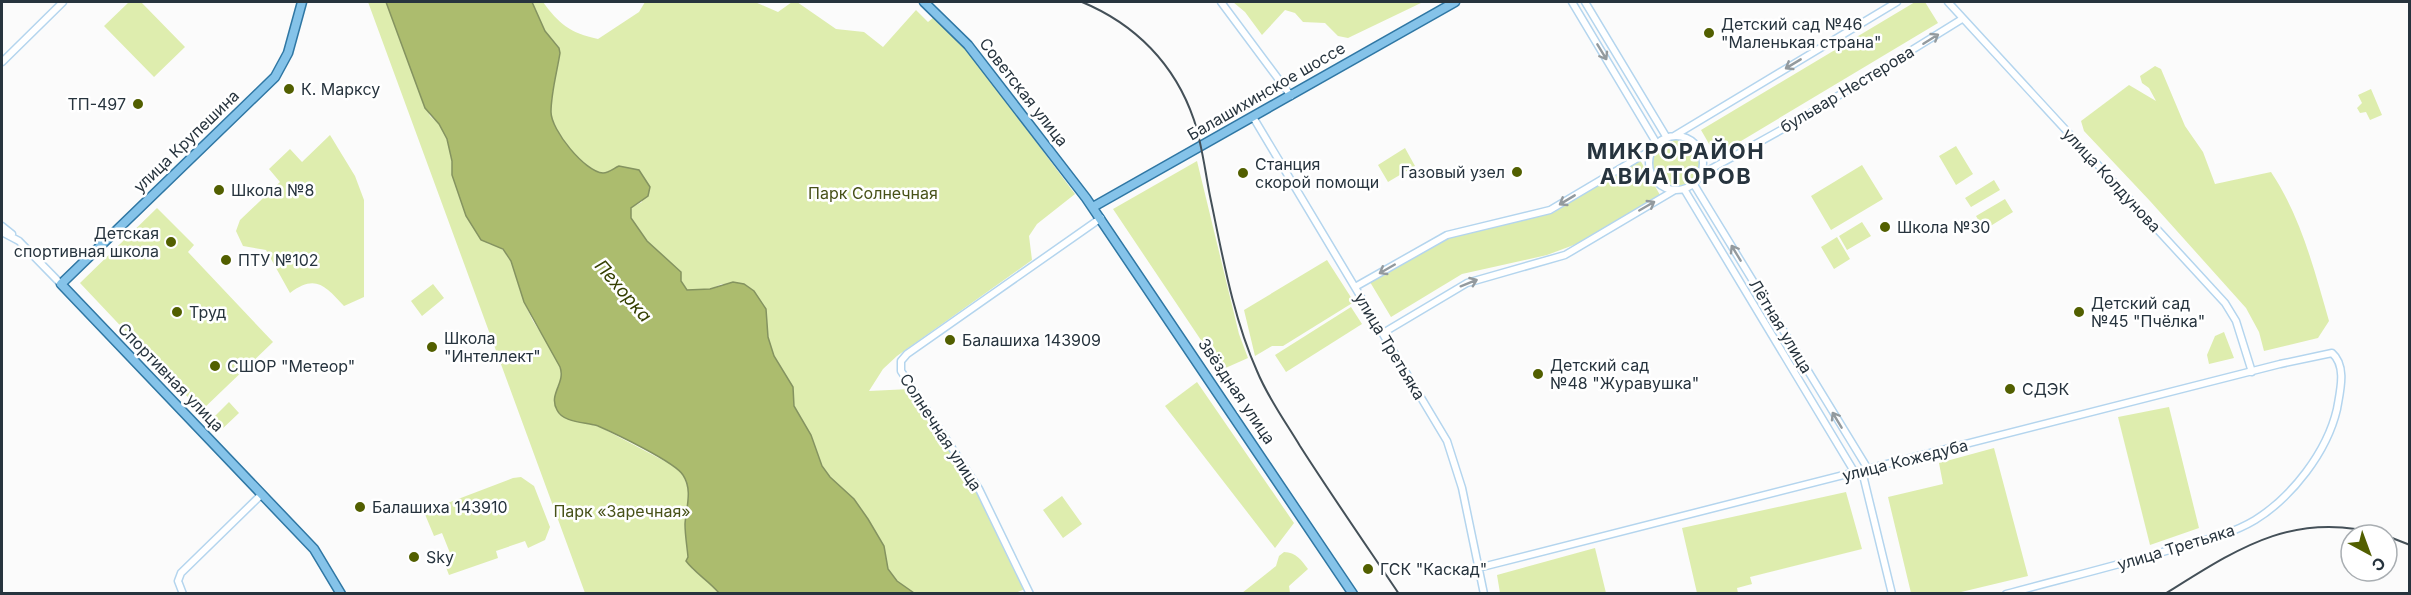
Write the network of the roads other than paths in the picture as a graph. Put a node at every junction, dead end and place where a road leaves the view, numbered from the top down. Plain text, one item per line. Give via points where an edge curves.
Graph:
1 (63, 2) edge
2 (302, 2) edge
3 (924, 2) edge
4 (1221, 2) edge
5 (1455, 2) edge
6 (1572, 2) edge
7 (1585, 2) edge
8 (1897, 2) edge
9 (1948, 2) edge
10 (1962, 19) junction
11 (2, 63) edge
12 (1291, 96) junction
13 (1253, 117) junction
14 (1670, 137) junction
15 (1655, 146) junction
16 (1700, 175) junction
17 (1694, 183) junction
18 (1684, 189) junction
19 (1675, 190) junction
20 (1093, 207) junction
21 (1101, 218) junction
22 (2, 226) edge
23 (2, 233) edge
24 (19, 241) junction
25 (61, 284) junction
26 (1355, 287) junction
27 (1383, 333) junction
28 (2332, 353) joint
29 (2253, 372) junction
30 (1861, 471) junction
31 (262, 494) junction
32 (1478, 568) junction
33 (183, 594) edge
34 (341, 594) edge
35 (1030, 594) edge
36 (1353, 594) edge
37 (1484, 594) edge
38 (1892, 594) edge
39 (2006, 594) edge

1 - 11 street
2 - 25 main road, улица Крупешина via 288,53 275,77
3 - 20 main road, Советская улица via 968,45
4 - 12 street
5 - 12 main road, Балашихинское шоссе
6 -> 15 street
7 - 14 street
8 -> 14 street
9 - 10 street, улица Колдунова
16 -> 10 street, бульвар Нестерова
10 - 29 street, улица Колдунова via 2225,303 2236,321
12 - 13 main road, Балашихинское шоссе
13 - 20 main road, Балашихинское шоссе
13 - 26 street, улица Третьяка
14 - 15 street
14 - 16 street via 1682,137 1696,145 1702,160
15 - 19 street via 1649,164 1651,172 1660,184
15 -> 26 street via 1550,210 1447,236
16 - 17 street
17 - 18 street
30 -> 17 street, Лётная улица
18 - 19 street
18 - 30 street, Лётная улица
27 -> 19 street via 1467,283 1565,255
20 - 21 main road, Звёздная улица
21 - 35 street, Солнечная улица via 901,362 901,371 979,489
21 - 36 main road, Звёздная улица
22 - 24 street
23 - 24 street, Спортивная улица
24 - 25 street, Спортивная улица
25 - 31 main road, Спортивная улица
26 - 27 street, улица Третьяка
27 - 32 street, улица Третьяка via 1447,441 1462,488
28 - 29 street, улица Кожедуба
28 - 39 street, улица Третьяка via 2341,367 2340,382 2336,413 2324,442 2304,475 2256,520 2190,545
29 - 30 street, улица Кожедуба
30 - 32 street, улица Кожедуба
30 - 38 street, Лётная улица
31 - 33 street via 181,573 178,581
31 - 34 main road, Спортивная улица via 314,549
32 - 37 street, улица Третьяка

